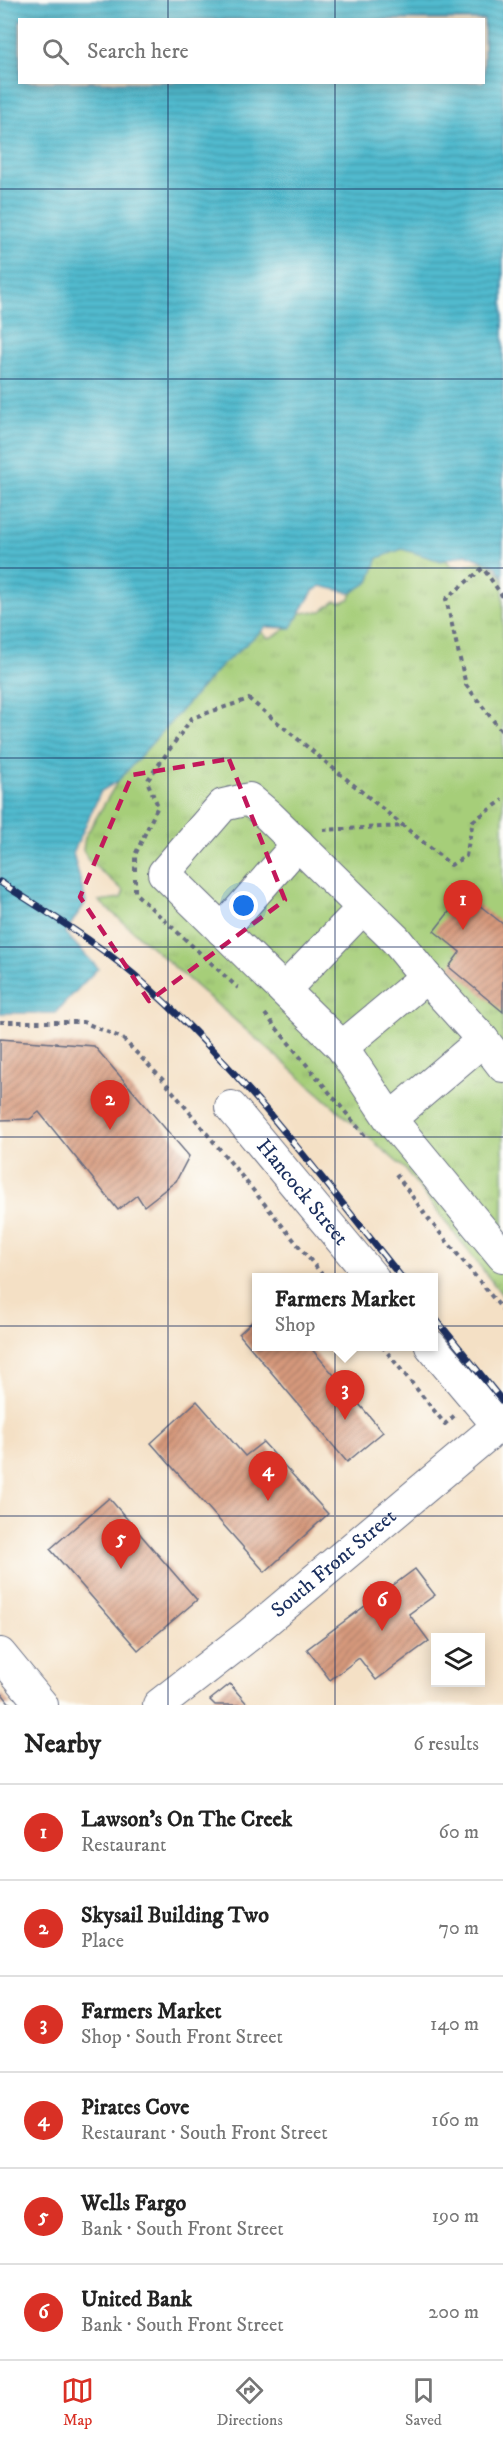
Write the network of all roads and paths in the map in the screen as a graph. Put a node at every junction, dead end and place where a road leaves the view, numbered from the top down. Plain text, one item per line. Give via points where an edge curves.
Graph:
1 (503, 597) edge
2 (503, 733) edge
3 (503, 800) edge
4 (403, 826) dead end
5 (307, 837) junction
6 (451, 865) dead end
7 (363, 908) junction
8 (222, 930) junction
9 (426, 977) junction
10 (284, 990) junction
11 (0, 1022) edge
12 (483, 1040) junction
13 (342, 1047) junction
14 (503, 1066) edge
15 (231, 1107) dead end
16 (390, 1119) junction
17 (503, 1256) edge
18 (321, 1273) edge
19 (370, 1273) edge
20 (385, 1351) edge
21 (435, 1351) edge
22 (459, 1413) dead end
23 (500, 1421) edge
24 (0, 1654) edge
25 (42, 1705) edge
26 (159, 1705) edge

1 - 2 path via 483,568 446,599 466,685
3 - 6 path via 473,821 466,856
4 - 5 path
5 - 7 street
5 - 8 street
5 - 8 street via 249,799 223,805 164,873
7 - 9 street
7 - 10 street
8 - 10 street
9 - 12 street
9 - 13 street
10 - 13 street
11 - 18 path via 83,1022 122,1038 164,1081
12 - 14 street
12 - 16 street
13 - 16 street
15 - 19 street, Hancock Street
16 - 17 street
20 - 22 path via 445,1424
21 - 23 street
23 - 26 street, South Front Street via 249,1635
24 - 25 street

